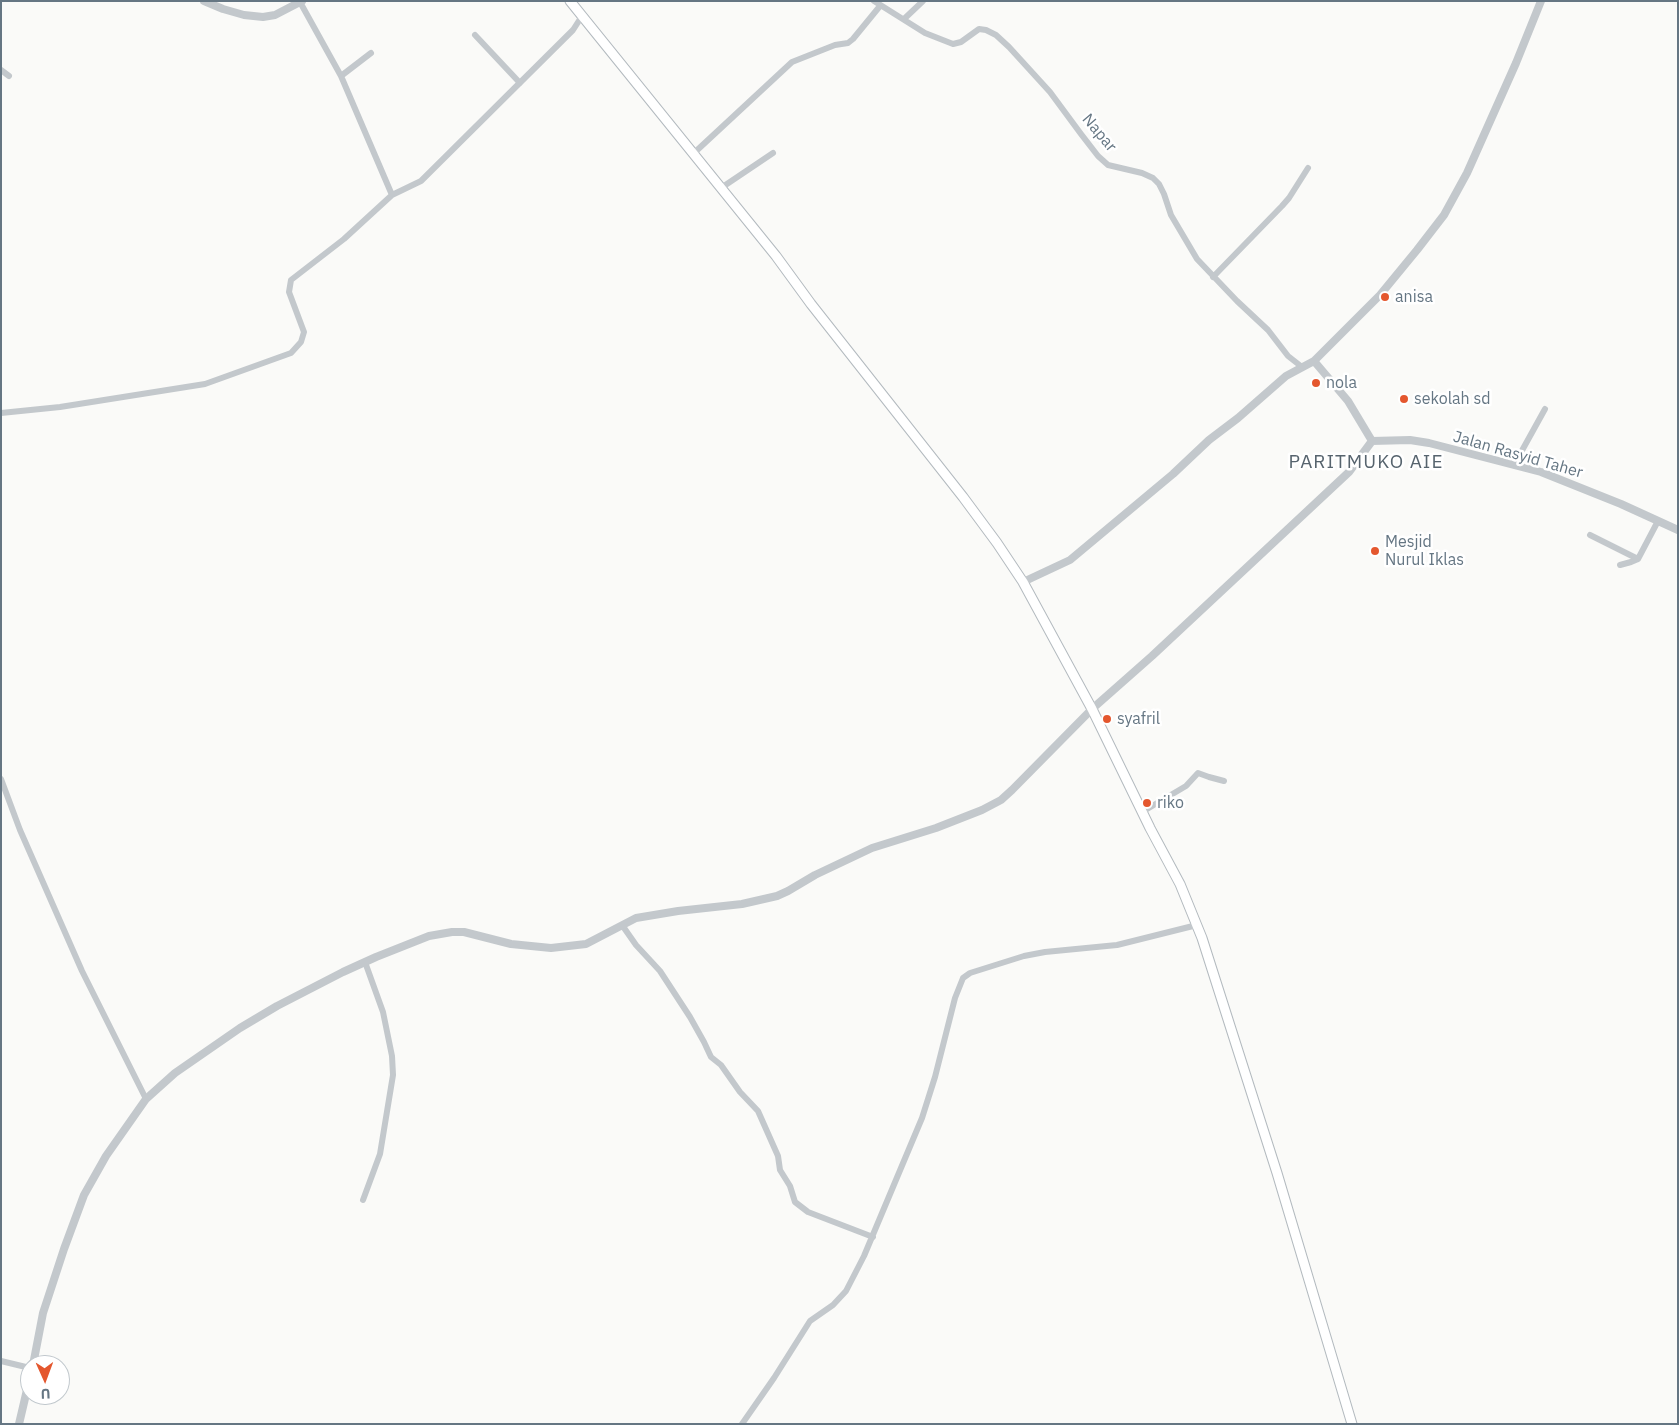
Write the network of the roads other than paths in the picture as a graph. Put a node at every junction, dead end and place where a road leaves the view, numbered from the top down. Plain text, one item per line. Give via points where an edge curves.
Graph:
1 (204, 1) edge
2 (570, 1) edge
3 (874, 1) edge
4 (923, 1) edge
5 (1541, 1) edge
6 (301, 2) edge
7 (880, 6) junction
8 (582, 16) junction
9 (904, 19) junction
10 (475, 35) dead end
11 (371, 52) dead end
12 (1, 70) edge
13 (9, 76) dead end
14 (341, 76) junction
15 (520, 83) junction
16 (773, 153) dead end
17 (694, 154) junction
18 (1308, 168) dead end
19 (721, 188) junction
20 (392, 195) junction
21 (1213, 277) junction
22 (1314, 361) junction
23 (1302, 367) junction
24 (1545, 409) dead end
25 (1, 413) edge
26 (1372, 441) junction
27 (1514, 465) junction
28 (1658, 521) junction
29 (1678, 530) edge
30 (1590, 535) dead end
31 (1638, 558) junction
32 (1620, 565) dead end
33 (1023, 582) junction
34 (1092, 709) junction
35 (1, 779) edge
36 (1224, 781) dead end
37 (1142, 812) junction
38 (622, 924) junction
39 (1197, 925) junction
40 (365, 962) junction
41 (146, 1099) junction
42 (363, 1200) dead end
43 (873, 1237) junction
44 (35, 1355) edge
45 (1, 1361) edge
46 (20, 1366) edge
47 (23, 1405) edge
48 (18, 1424) edge
49 (742, 1424) edge
50 (1352, 1424) edge

1 - 6 street via 244,15 263,17 275,15
2 - 8 main road
3 - 7 street, Napar
4 - 9 street
5 - 22 street via 1484,138 1444,214 1380,295
6 - 14 street
7 - 9 street, Napar via 908,23
7 - 17 street via 853,39 792,62
8 - 15 street via 573,30
8 - 17 main road
9 - 21 street, Napar via 925,33 953,44 962,42 979,29 996,35 1050,92 1098,156 1108,165 1142,173 1159,184 1180,232
10 - 15 street
11 - 14 street
12 - 13 street
14 - 20 street
15 - 20 street via 421,182
16 - 19 street
17 - 19 main road
18 - 21 street via 1289,198
19 - 33 main road via 958,490
20 - 25 street via 344,239 291,280 289,292 304,332 301,342 291,353 205,384
21 - 23 street, Napar
22 - 23 street
22 - 26 street via 1348,400
23 - 33 street via 1286,376 1209,440 1174,474 1070,560
24 - 27 street
26 - 27 street, Jalan Rasyid Taher via 1420,442
26 - 34 street via 1349,472
27 - 28 street, Jalan Rasyid Taher via 1572,484
28 - 29 street, Jalan Rasyid Taher
28 - 31 street
30 - 31 street
31 - 32 street
33 - 34 main road
34 - 37 main road
34 - 38 street via 1012,790 982,810 872,848 776,896 742,904 655,914
35 - 41 street via 82,971
36 - 37 street via 1198,772 1186,786
37 - 39 main road via 1180,884
38 - 40 street via 586,944 551,948 511,944 464,932 446,933 406,944
38 - 43 street via 660,971 690,1016 710,1057 721,1065 758,1111 794,1202 808,1212
39 - 43 street via 1117,945 1024,956 965,976 955,998 922,1118
39 - 50 main road via 1277,1173
40 - 41 street via 240,1028 175,1073
40 - 42 street via 383,1012 393,1075 380,1154
41 - 44 street via 106,1156 84,1195 43,1313
43 - 49 street via 846,1291 810,1322
45 - 46 street
47 - 48 street

